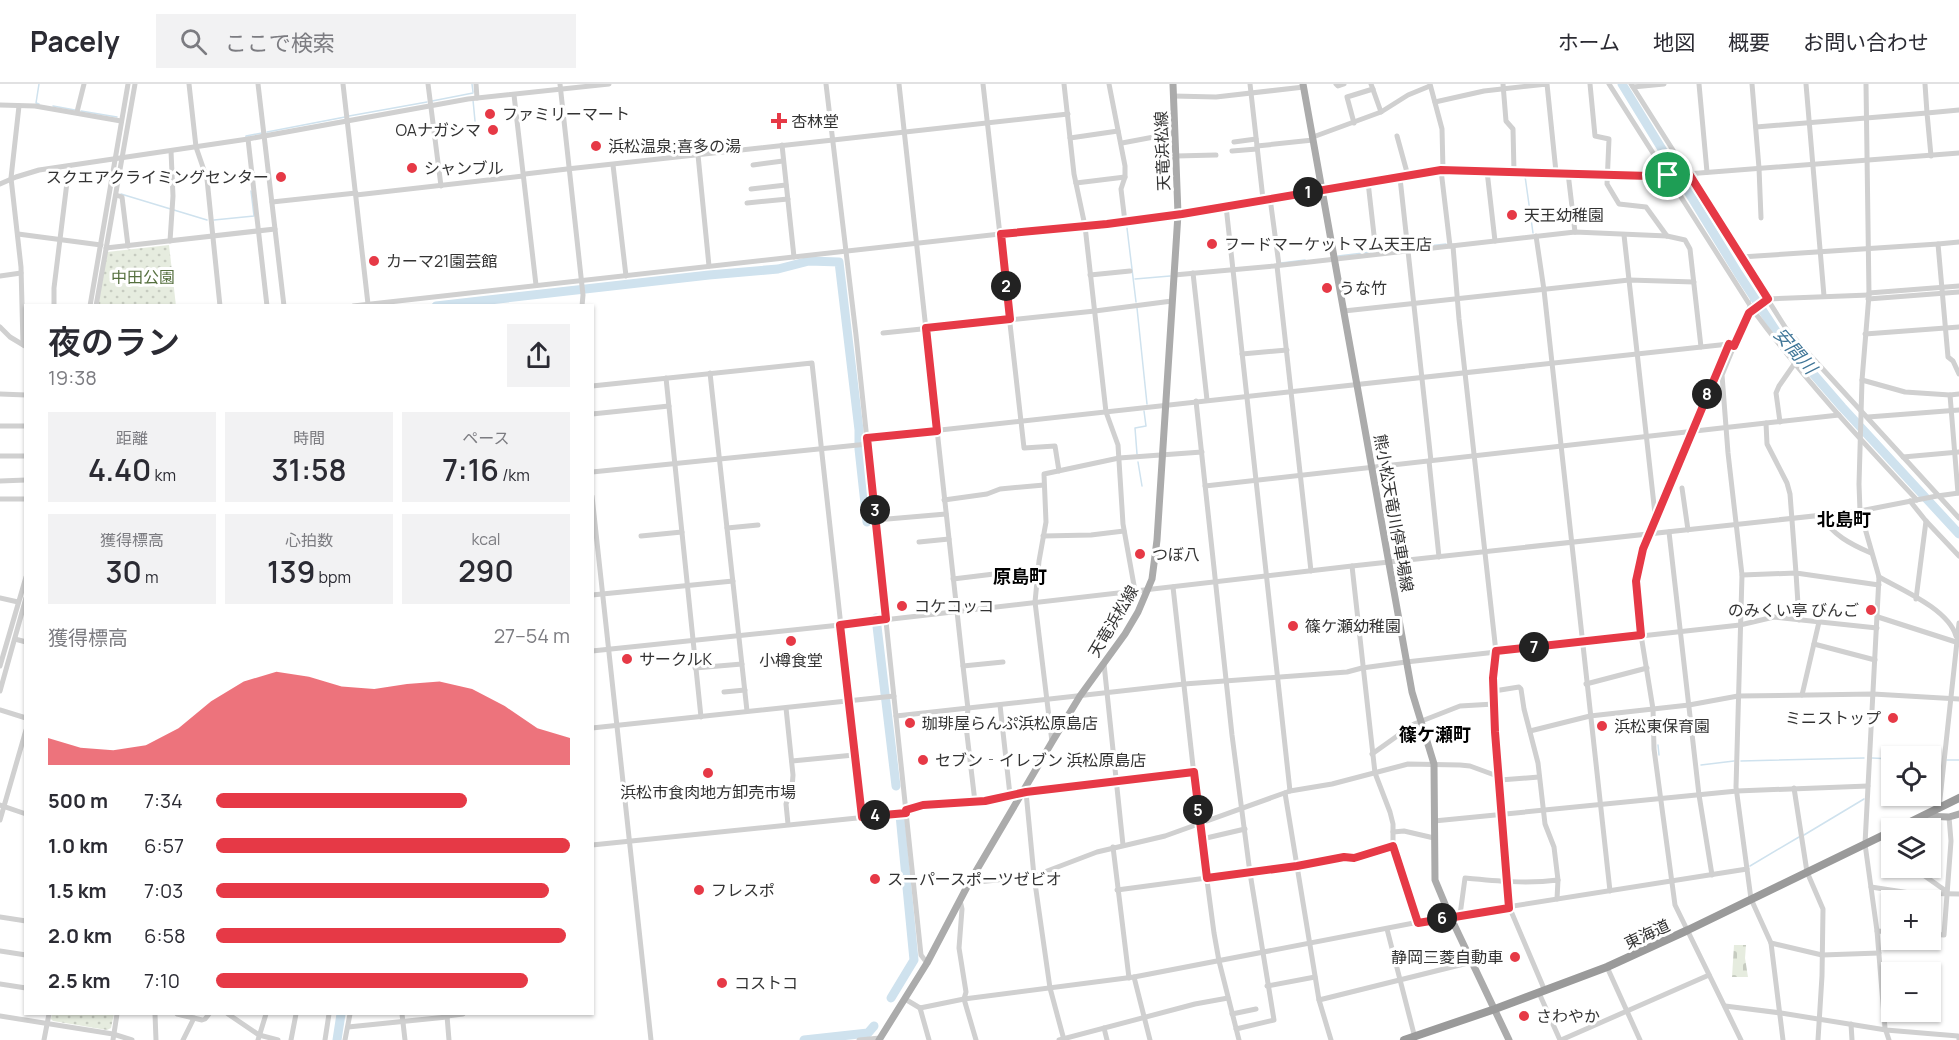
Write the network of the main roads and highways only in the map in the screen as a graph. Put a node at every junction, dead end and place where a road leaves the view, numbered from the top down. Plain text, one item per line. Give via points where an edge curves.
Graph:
1 (1173, 84) edge
2 (1303, 85) edge
3 (1959, 798) edge
4 (1959, 814) edge
5 (1923, 816) junction
6 (1919, 818) edge
7 (1881, 836) edge
8 (1495, 1009) junction
9 (1414, 1038) edge
10 (879, 1039) edge
11 (1404, 1040) edge
12 (1509, 1040) edge

1 - 10 main road, 天竜浜松線 via 1178,214 1157,540 1149,589 1125,634 1052,742 927,963
2 - 8 main road, 熊小松天竜川停車場線 via 1406,662 1434,764 1435,880
3 - 5 highway
4 - 5 main road
5 - 6 highway
7 - 8 highway, 東海道 via 1607,967
8 - 9 highway, 東海道
8 - 12 main road, 熊小松天竜川停車場線
9 - 11 highway, 東海道

